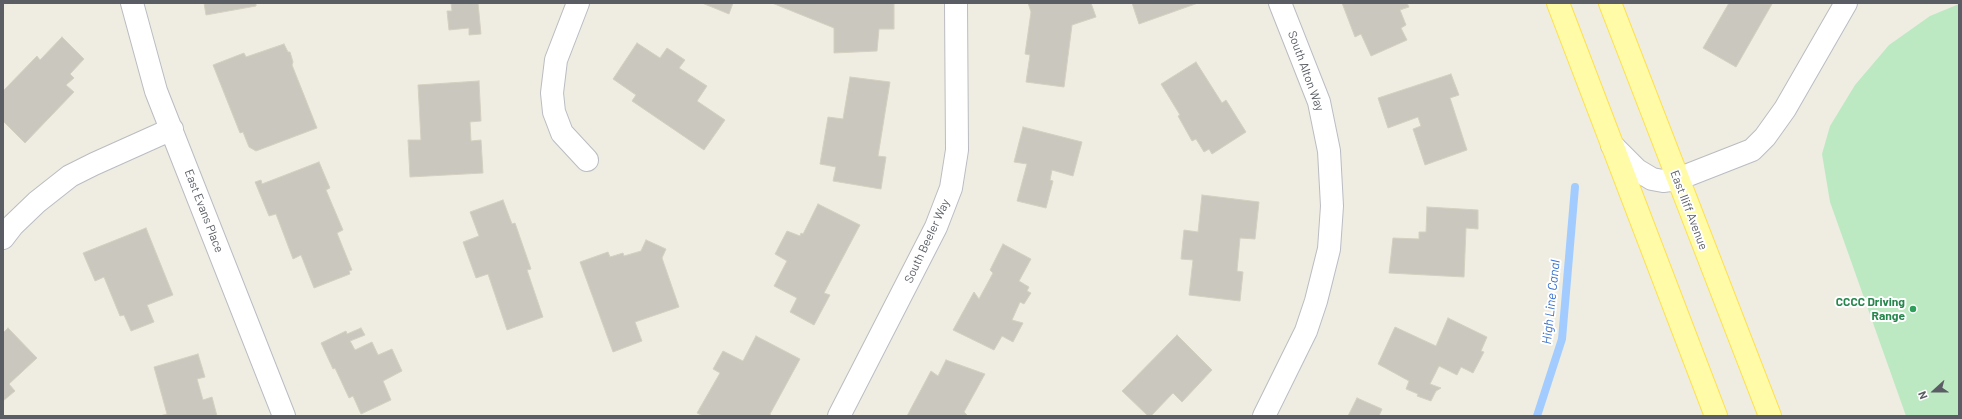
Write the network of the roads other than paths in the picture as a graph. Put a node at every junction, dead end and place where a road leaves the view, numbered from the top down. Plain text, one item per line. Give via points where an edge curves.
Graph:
1 (132, 3) edge
2 (578, 3) edge
3 (956, 3) edge
4 (1280, 3) edge
5 (1558, 3) edge
6 (1610, 3) edge
7 (1846, 3) edge
8 (172, 129) junction
9 (1612, 145) junction
10 (587, 160) dead end
11 (1678, 179) junction
12 (3, 238) edge
13 (284, 416) edge
14 (839, 416) edge
15 (1264, 416) edge
16 (1716, 416) edge
17 (1770, 416) edge

1 - 8 street, East Evans Place via 156,90
2 - 10 street via 556,60 552,93 554,112 562,132
3 - 14 street, South Beeler Way via 957,150 951,188 936,227
4 - 15 street, South Alton Way via 1319,102 1329,150 1332,206 1329,249 1316,301 1306,331
5 - 9 main road
6 - 11 main road, East Iliff Avenue
7 - 11 street via 1785,109 1761,142 1752,150
8 - 12 street via 70,176 37,202
8 - 13 street, East Evans Place
9 - 11 street via 1637,170 1652,178
9 - 16 main road
11 - 17 main road, East Iliff Avenue

